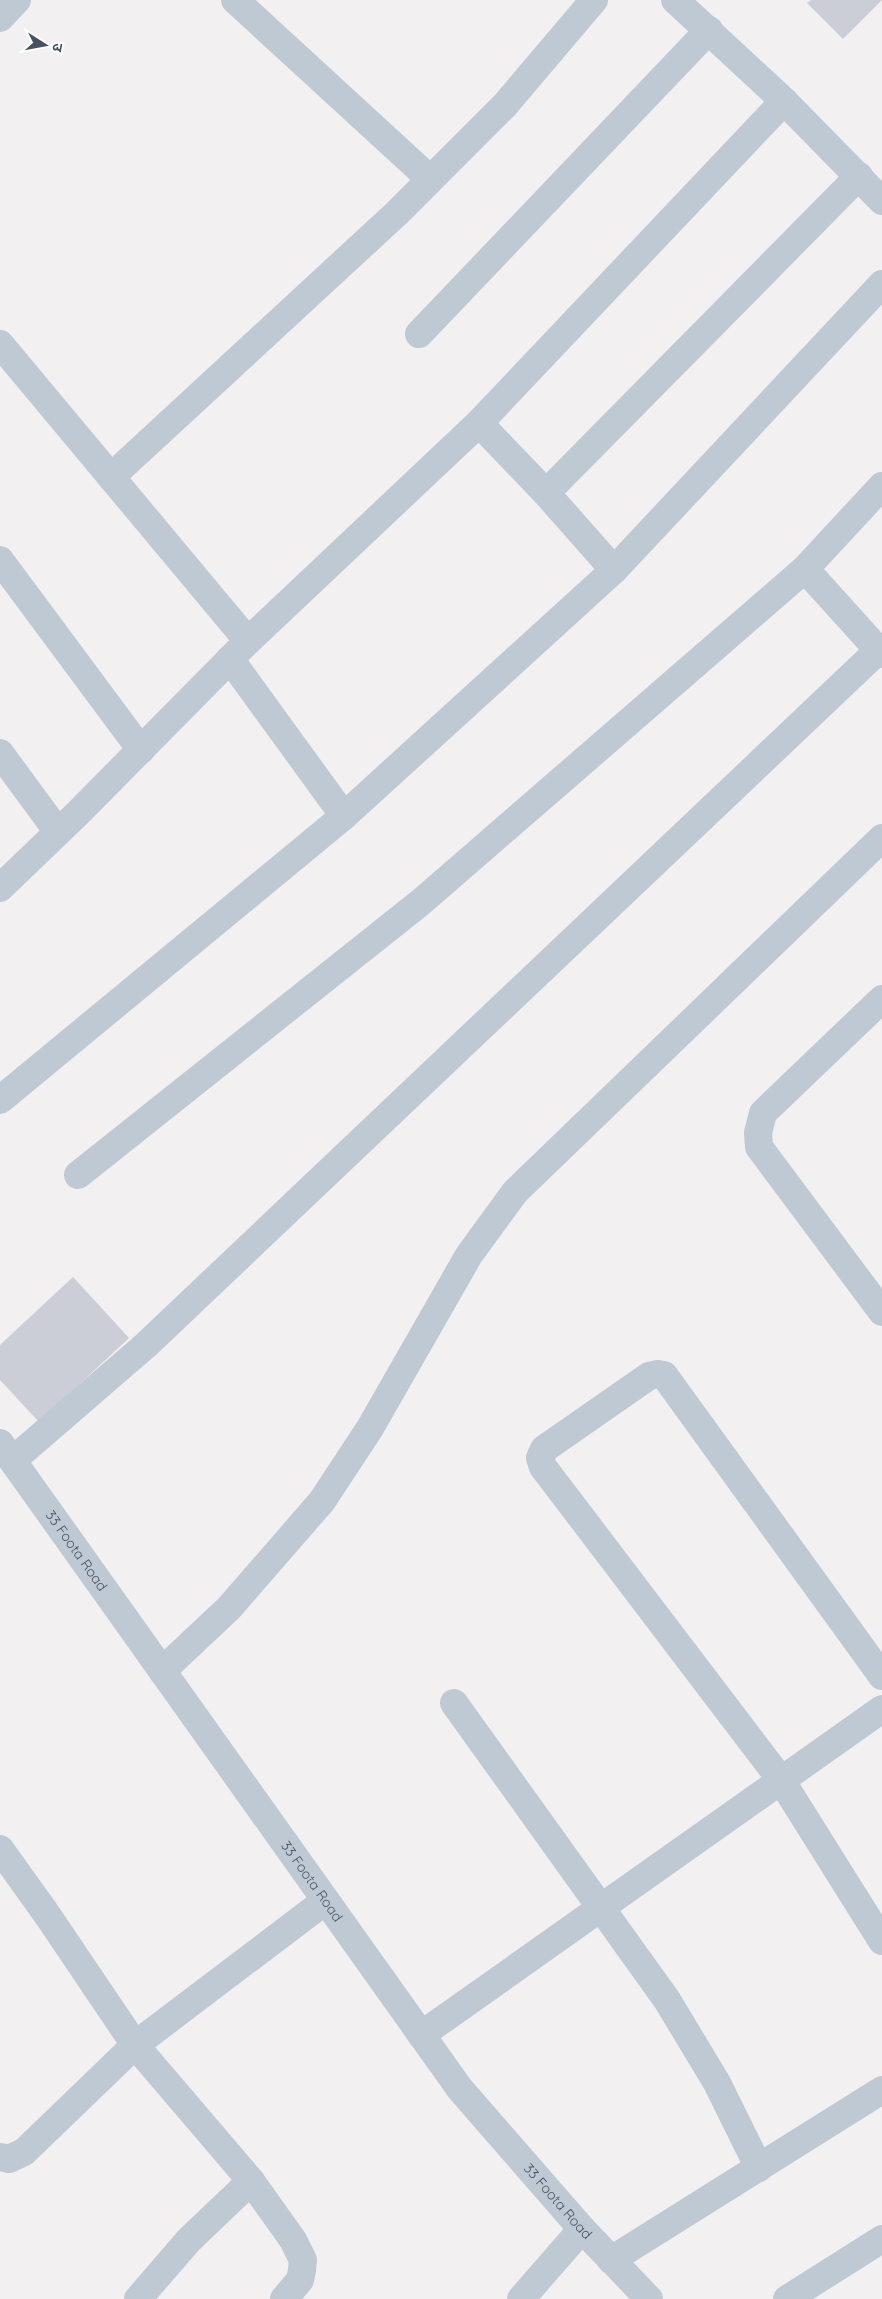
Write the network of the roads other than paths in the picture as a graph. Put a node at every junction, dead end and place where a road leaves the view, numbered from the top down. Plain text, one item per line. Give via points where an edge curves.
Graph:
1 (17, 0) edge
2 (235, 0) edge
3 (594, 0) edge
4 (675, 0) edge
5 (0, 18) edge
6 (709, 30) junction
7 (784, 101) junction
8 (859, 176) junction
9 (430, 180) junction
10 (882, 201) edge
11 (882, 284) edge
12 (419, 334) dead end
13 (0, 344) edge
14 (479, 423) junction
15 (112, 477) junction
16 (882, 486) edge
17 (546, 493) junction
18 (0, 560) edge
19 (614, 570) junction
20 (805, 570) junction
21 (239, 650) junction
22 (881, 651) edge
23 (141, 750) junction
24 (0, 753) edge
25 (344, 816) junction
26 (58, 832) junction
27 (882, 838) edge
28 (0, 888) edge
29 (882, 999) edge
30 (0, 1100) edge
31 (78, 1174) dead end
32 (882, 1312) edge
33 (6, 1451) edge
34 (162, 1671) junction
35 (882, 1676) edge
36 (454, 1703) dead end
37 (882, 1709) edge
38 (781, 1780) junction
39 (0, 1850) edge
40 (325, 1901) junction
41 (602, 1907) junction
42 (882, 1941) edge
43 (421, 2035) junction
44 (135, 2044) junction
45 (882, 2090) edge
46 (0, 2157) edge
47 (759, 2168) junction
48 (251, 2181) junction
49 (582, 2229) junction
50 (882, 2240) edge
51 (612, 2260) junction
52 (138, 2299) edge
53 (284, 2299) edge
54 (521, 2299) edge
55 (649, 2299) edge
56 (787, 2299) edge

1 - 5 street
2 - 9 street
3 - 9 street via 505,105
4 - 6 street
6 - 7 street
6 - 12 street
7 - 8 street
7 - 14 street
8 - 10 street
8 - 17 street
9 - 15 street
11 - 19 street
13 - 15 street
14 - 17 street
14 - 21 street
15 - 21 street
16 - 20 street
17 - 19 street
18 - 23 street
19 - 25 street
20 - 22 street
20 - 31 street via 420,902
21 - 23 street
21 - 25 street
22 - 33 street via 146,1345
23 - 26 street
24 - 26 street
25 - 30 street
26 - 28 street
27 - 34 street via 515,1192 469,1255 370,1428 322,1501 229,1608
29 - 32 street via 763,1113 758,1133 760,1147
33 - 34 street, 33 Foota Road
34 - 40 street, 33 Foota Road
35 - 38 street via 664,1375 649,1376 544,1449 540,1458 543,1467
36 - 41 street
37 - 38 street
38 - 41 street
38 - 42 street
39 - 44 street
40 - 43 street, 33 Foota Road
40 - 44 street
41 - 43 street
41 - 47 street via 667,2000 717,2083
43 - 49 street, 33 Foota Road via 460,2089
44 - 46 street via 24,2152 9,2159
44 - 48 street
45 - 47 street
47 - 51 street
48 - 52 street via 189,2240
48 - 53 street via 293,2240 303,2260 300,2280
49 - 51 street, 33 Foota Road
49 - 54 street
50 - 56 street
51 - 55 street, 33 Foota Road

